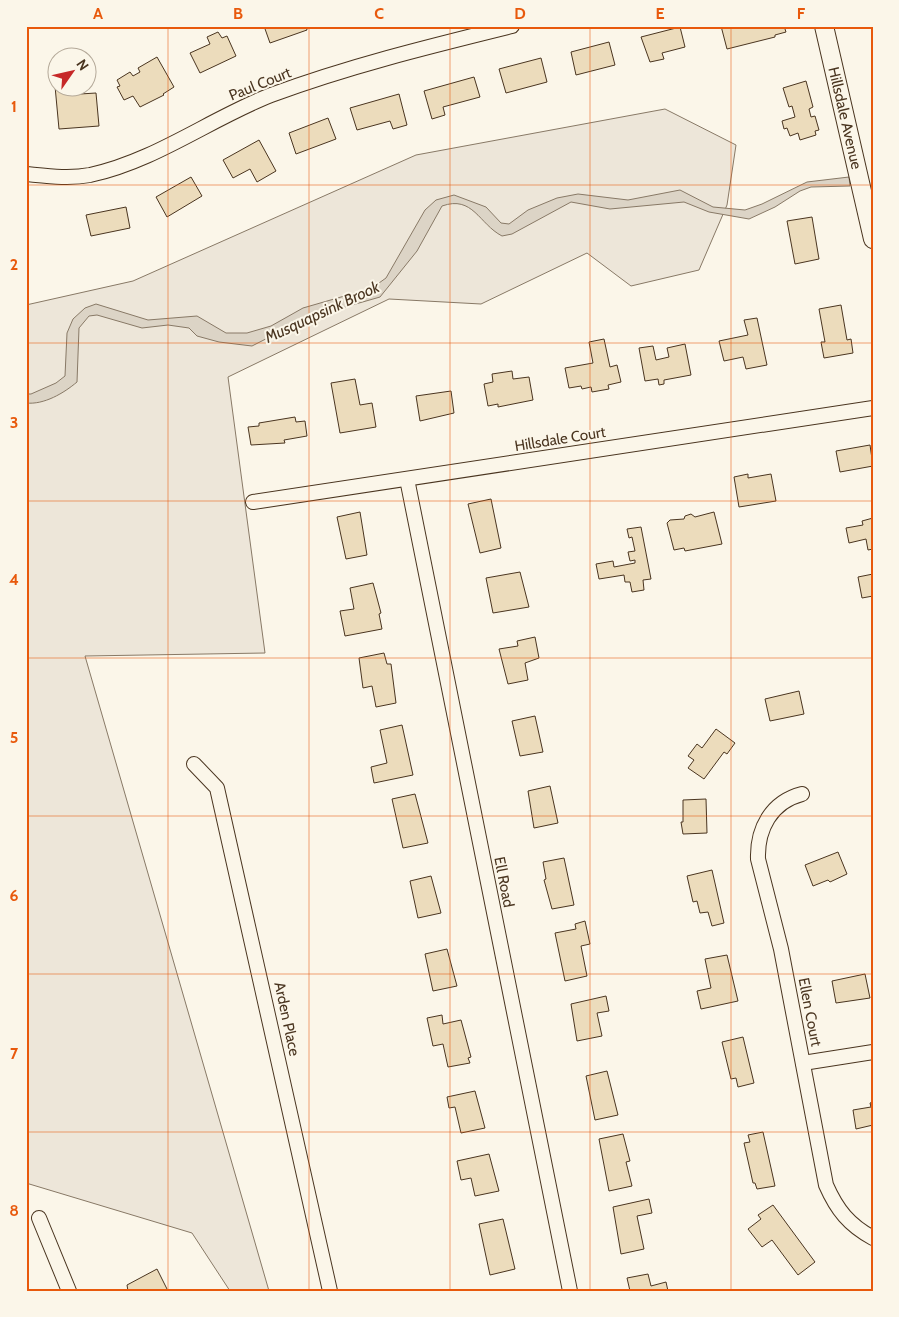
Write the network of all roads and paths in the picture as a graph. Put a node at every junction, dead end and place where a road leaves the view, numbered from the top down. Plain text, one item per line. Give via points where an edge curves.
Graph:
1 (512, 26) edge
2 (824, 26) edge
3 (26, 174) edge
4 (873, 239) edge
5 (873, 408) edge
6 (407, 479) junction
7 (253, 502) dead end
8 (194, 764) dead end
9 (802, 794) dead end
10 (873, 1052) edge
11 (803, 1063) junction
12 (39, 1218) dead end
13 (873, 1238) edge
14 (69, 1291) edge
15 (330, 1291) edge
16 (570, 1291) edge

1 - 3 street, Paul Court via 317,79 224,116 118,167 63,178
2 - 4 street, Hillsdale Avenue
5 - 6 street, Hillsdale Court
6 - 7 street, Hillsdale Court
6 - 16 street, Ell Road
8 - 15 street, Arden Place via 217,788
9 - 11 street, Ellen Court via 783,802 771,813 762,827 758,859 781,949
10 - 11 street
11 - 13 street, Ellen Court via 826,1185 834,1204 846,1219
12 - 14 street

